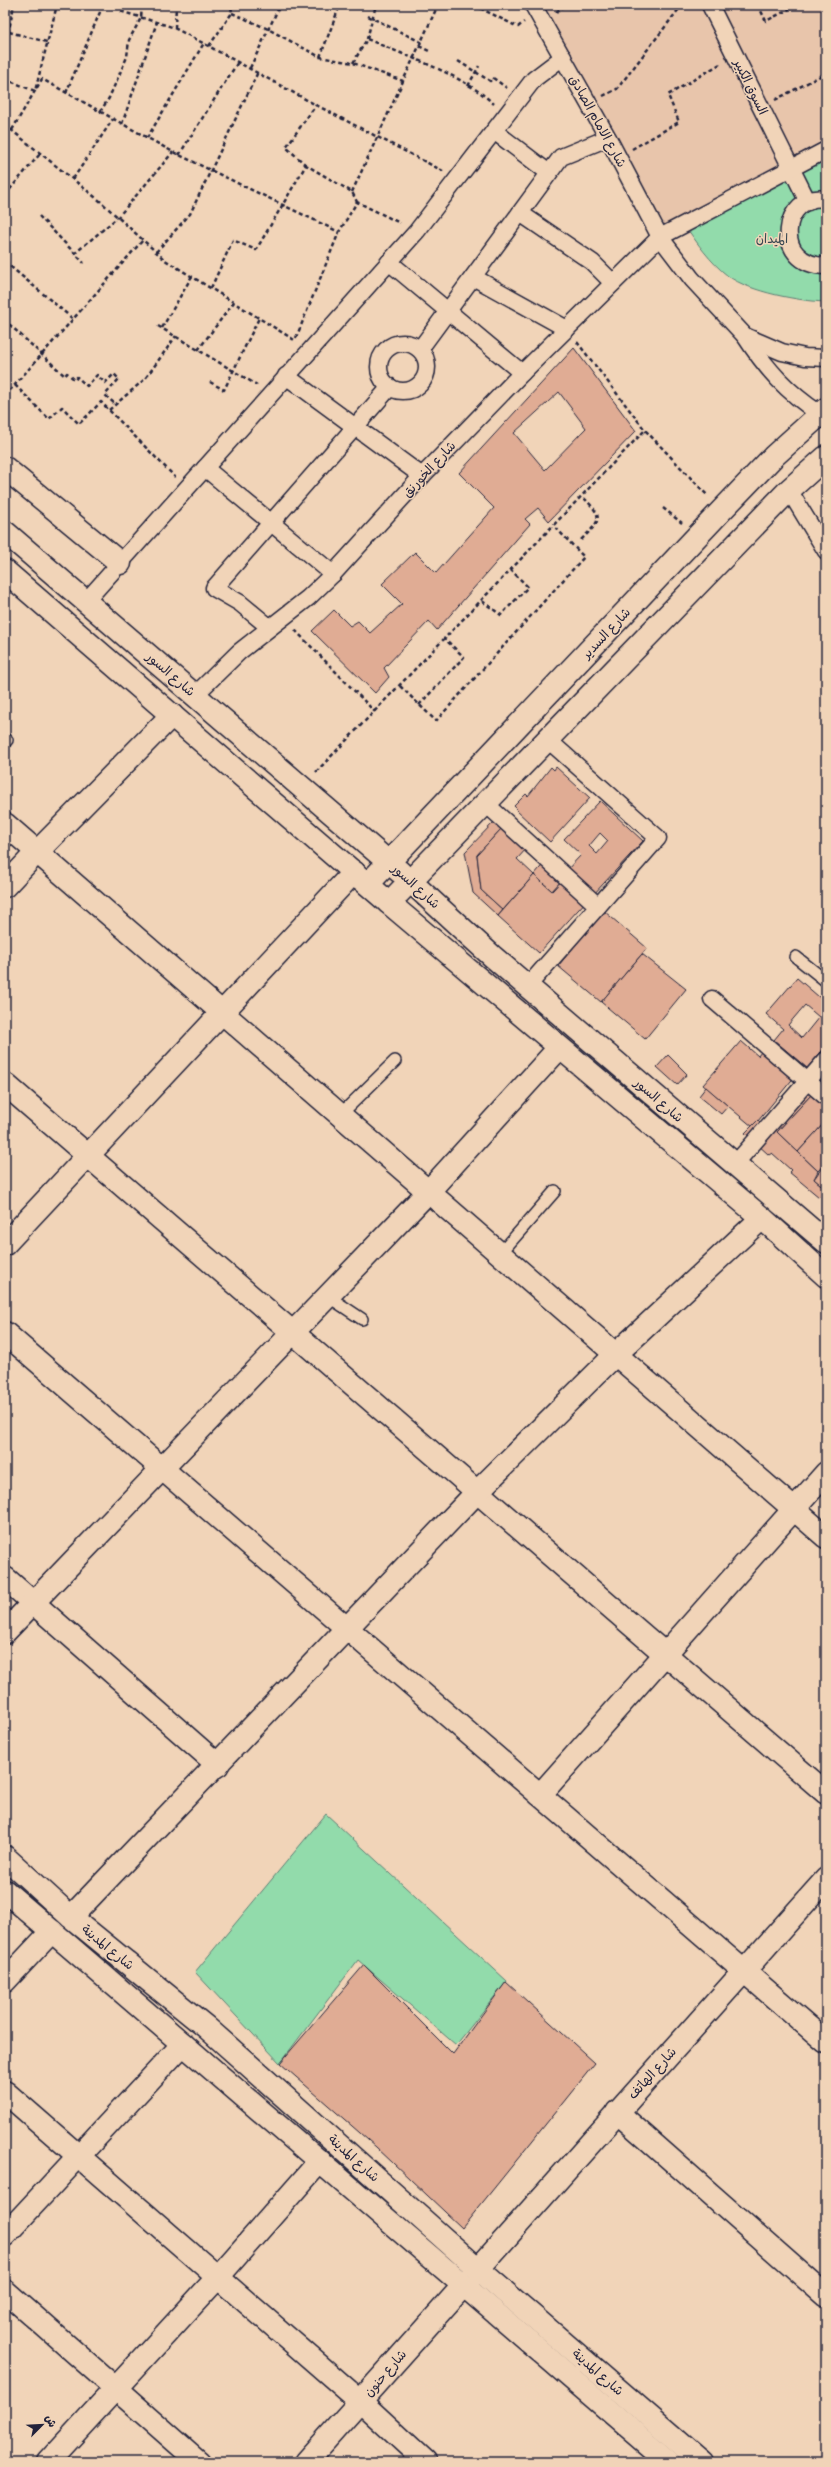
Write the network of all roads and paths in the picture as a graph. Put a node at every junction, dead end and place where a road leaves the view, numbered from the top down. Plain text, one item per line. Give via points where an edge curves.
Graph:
1 (14, 5) edge
2 (57, 5) edge
3 (103, 5) edge
4 (119, 5) edge
5 (142, 5) edge
6 (176, 5) edge
7 (232, 5) edge
8 (280, 5) edge
9 (340, 5) edge
10 (376, 5) edge
11 (438, 5) edge
12 (474, 5) edge
13 (682, 5) edge
14 (710, 5) edge
15 (758, 5) edge
16 (797, 5) edge
17 (536, 9) edge
18 (232, 13) junction
19 (370, 17) junction
20 (5, 18) edge
21 (141, 18) junction
22 (11, 20) junction
23 (157, 22) junction
24 (175, 28) junction
25 (268, 29) junction
26 (9, 32) junction
27 (6, 38) edge
28 (367, 39) junction
29 (48, 42) junction
30 (421, 42) junction
31 (204, 43) junction
32 (209, 46) junction
33 (419, 46) junction
34 (431, 52) dead end
35 (735, 55) junction
36 (320, 57) junction
37 (563, 57) junction
38 (413, 59) junction
39 (458, 61) dead end
40 (238, 62) junction
41 (353, 63) junction
42 (479, 66) dead end
43 (5, 67) edge
44 (250, 68) junction
45 (476, 71) junction
46 (258, 72) junction
47 (826, 73) edge
48 (5, 79) edge
49 (403, 81) junction
50 (468, 86) junction
51 (35, 91) junction
52 (66, 93) junction
53 (520, 98) junction
54 (316, 105) junction
55 (589, 105) junction
56 (761, 107) junction
57 (100, 112) junction
58 (506, 115) junction
59 (113, 119) junction
60 (5, 124) edge
61 (122, 124) junction
62 (12, 130) junction
63 (494, 131) junction
64 (378, 137) junction
65 (147, 138) junction
66 (608, 138) junction
67 (826, 150) edge
68 (173, 152) junction
69 (40, 154) junction
70 (179, 155) junction
71 (617, 157) junction
72 (306, 165) junction
73 (791, 168) junction
74 (212, 171) junction
75 (549, 173) junction
76 (458, 178) junction
77 (73, 179) junction
78 (352, 192) junction
79 (5, 195) edge
80 (826, 199) edge
81 (357, 202) junction
82 (808, 202) junction
83 (281, 205) junction
84 (520, 213) junction
85 (39, 216) dead end
86 (118, 217) junction
87 (417, 231) junction
88 (339, 232) junction
89 (660, 237) junction
90 (143, 240) junction
91 (156, 252) junction
92 (74, 254) junction
93 (5, 262) edge
94 (389, 262) junction
95 (84, 263) dead end
96 (10, 266) junction
97 (826, 266) edge
98 (5, 271) edge
99 (192, 276) junction
100 (473, 277) junction
101 (613, 283) junction
102 (211, 288) junction
103 (234, 302) junction
104 (448, 311) junction
105 (259, 318) junction
106 (73, 320) junction
107 (158, 326) dead end
108 (162, 328) junction
109 (567, 329) junction
110 (5, 331) edge
111 (176, 336) junction
112 (745, 336) junction
113 (295, 340) junction
114 (310, 349) junction
115 (420, 349) junction
116 (198, 350) junction
117 (42, 355) junction
118 (826, 358) edge
119 (234, 371) junction
120 (522, 373) junction
121 (286, 376) junction
122 (210, 382) dead end
123 (15, 385) junction
124 (390, 387) junction
125 (271, 393) junction
126 (5, 396) edge
127 (115, 404) junction
128 (109, 410) junction
129 (823, 411) edge
130 (354, 428) junction
131 (645, 430) junction
132 (826, 458) edge
133 (5, 468) edge
134 (205, 468) junction
135 (422, 476) junction
136 (186, 488) junction
137 (789, 490) junction
138 (582, 496) junction
139 (722, 511) junction
140 (271, 522) junction
141 (554, 526) junction
142 (5, 532) edge
143 (581, 540) dead end
144 (826, 551) edge
145 (120, 563) junction
146 (511, 570) junction
147 (5, 571) edge
148 (333, 574) junction
149 (482, 601) junction
150 (86, 602) junction
151 (622, 616) junction
152 (282, 617) junction
153 (269, 627) junction
154 (646, 637) junction
155 (445, 639) junction
156 (400, 686) junction
157 (195, 695) junction
158 (419, 705) junction
159 (375, 712) junction
160 (172, 715) junction
161 (547, 739) junction
162 (302, 787) junction
163 (485, 803) junction
164 (5, 824) edge
165 (37, 852) junction
166 (389, 862) junction
167 (361, 878) junction
168 (410, 881) junction
169 (5, 886) edge
170 (389, 903) junction
171 (598, 906) junction
172 (492, 956) junction
173 (796, 957) dead end
174 (475, 977) junction
175 (826, 981) edge
176 (527, 987) junction
177 (712, 998) dead end
178 (223, 1013) junction
179 (559, 1048) junction
180 (826, 1060) edge
181 (396, 1061) dead end
182 (807, 1081) junction
183 (5, 1084) edge
184 (826, 1097) edge
185 (340, 1115) junction
186 (88, 1155) junction
187 (735, 1164) junction
188 (555, 1191) dead end
189 (428, 1192) junction
190 (762, 1218) junction
191 (826, 1242) edge
192 (5, 1244) edge
193 (500, 1254) junction
194 (826, 1276) edge
195 (329, 1296) junction
196 (362, 1319) dead end
197 (293, 1332) junction
198 (5, 1333) edge
199 (616, 1354) junction
200 (162, 1468) junction
201 (826, 1474) edge
202 (477, 1492) junction
203 (794, 1509) junction
204 (826, 1537) edge
205 (5, 1578) edge
206 (33, 1601) junction
207 (348, 1629) junction
208 (5, 1632) edge
209 (665, 1654) junction
210 (218, 1765) junction
211 (826, 1792) edge
212 (540, 1795) junction
213 (5, 1857) edge
214 (826, 1879) edge
215 (5, 1891) edge
216 (71, 1917) junction
217 (52, 1931) junction
218 (744, 1971) junction
219 (5, 1981) edge
220 (826, 2042) edge
221 (183, 2044) junction
222 (5, 2092) edge
223 (617, 2112) junction
224 (79, 2157) junction
225 (320, 2161) junction
226 (5, 2235) edge
227 (470, 2276) junction
228 (218, 2277) junction
229 (5, 2291) edge
230 (826, 2296) edge
231 (115, 2388) junction
232 (360, 2401) junction
233 (48, 2462) edge
234 (199, 2462) edge
235 (306, 2462) edge
236 (426, 2462) edge
237 (669, 2462) edge
238 (702, 2462) edge

1 - 22 path
2 - 29 path
3 - 52 path
4 - 21 path via 120,11
5 - 21 path
6 - 24 path
7 - 18 path
8 - 25 path
9 - 36 path
10 - 19 path
11 - 30 path
12 - 17 path via 518,27
13 - 55 path via 616,89
14 - 35 street, السوق الكبير
15 - 16 path via 766,21
17 - 37 street, شارع الامام الصادق
18 - 25 path
18 - 32 path
19 - 28 path
19 - 30 path
20 - 22 path
21 - 23 path
21 - 57 path via 129,40 126,57 109,98
22 - 26 path
23 - 24 path
23 - 61 path
24 - 31 path
25 - 36 path
25 - 44 path
26 - 27 path
26 - 29 path
27 - 43 path
28 - 38 path
28 - 41 path
29 - 51 path
30 - 33 path
31 - 32 path
31 - 65 path
32 - 40 path
33 - 34 path
33 - 38 path
35 - 56 street, السوق الكبير
35 - 71 path via 668,95 679,122
36 - 41 path
37 - 53 street via 534,79
37 - 55 street, شارع الامام الصادق
38 - 49 path
38 - 50 path
39 - 45 path
40 - 44 path
40 - 70 path
41 - 49 path
42 - 45 path
44 - 46 path
45 - 50 path
45 - 53 path via 490,81 493,78
46 - 54 path
46 - 74 path
47 - 56 path
48 - 51 path
49 - 64 path
50 - 58 path via 482,93
51 - 52 path via 42,79
51 - 62 path
52 - 57 path
53 - 58 street
54 - 64 path
54 - 72 path via 286,147
55 - 66 street, شارع الامام الصادق
56 - 73 street, السوق الكبير
57 - 59 path
58 - 63 street
59 - 61 path
59 - 77 path
60 - 62 path
61 - 65 path
62 - 69 path
63 - 75 street
63 - 76 street
64 - 76 path
64 - 78 path
65 - 68 path
66 - 71 street, شارع الامام الصادق
66 - 75 street via 561,157
67 - 73 street, شارع الخورنق
68 - 70 path
68 - 86 path
69 - 77 path
69 - 79 path
70 - 74 path
71 - 89 street, شارع الامام الصادق
72 - 78 path
72 - 83 path
73 - 82 street, السوق الكبير
73 - 89 street, شارع الخورنق
74 - 83 path
74 - 91 path via 190,214
75 - 84 street
76 - 87 street
77 - 86 path
78 - 81 path
80 - 82 street
81 - 87 path
81 - 88 path
82 - 97 street via 794,214 789,224 788,236 791,247 797,256 811,264
83 - 88 path
83 - 102 path via 256,250 233,240
84 - 100 street
84 - 101 street via 592,262
85 - 92 path
86 - 90 path
86 - 92 path
87 - 94 street
88 - 113 path
89 - 101 street, شارع الخورنق
89 - 112 street, شارع الامام الصادق via 697,285
90 - 91 path
90 - 106 path
91 - 99 path
92 - 95 path
93 - 96 path
94 - 104 street
94 - 114 street
96 - 98 path
96 - 106 path
99 - 102 path
99 - 108 path
100 - 104 street
100 - 109 street
101 - 109 street, شارع الخورنق
102 - 103 path
103 - 105 path
103 - 116 path
104 - 115 street
104 - 120 street
105 - 113 path
105 - 119 path
106 - 117 path
107 - 108 path
108 - 111 path
109 - 120 street, شارع الخورنق
109 - 131 path
110 - 117 path via 10,326
111 - 116 path
111 - 127 path via 154,368
112 - 118 street via 782,352
112 - 129 street, شارع الامام الصادق via 794,397
113 - 114 path
114 - 121 street
115 - 124 street via 427,363 425,379 409,390
115 - 124 street via 414,345 398,343 385,351 379,366 384,381
116 - 119 path
117 - 123 path
117 - 127 path via 65,376 68,373 75,380 77,377 87,386 97,375 105,384 114,374 119,379 105,394
119 - 122 path via 224,390
119 - 125 path
120 - 135 street, شارع الخورنق
121 - 125 street
121 - 130 street
123 - 126 path
123 - 128 path via 49,419 62,407 79,424 101,402
124 - 130 street
125 - 134 street
127 - 128 path
128 - 136 path
129 - 139 street, شارع السدير via 774,456
130 - 135 street
130 - 140 street
131 - 138 path
131 - 139 path
132 - 137 street
133 - 145 street
134 - 136 street
134 - 140 street
135 - 148 street, شارع الخورنق
136 - 145 street
137 - 144 street
137 - 154 street
138 - 141 path
138 - 143 path via 597,511 600,518
139 - 151 street, شارع السدير
140 - 148 street
140 - 153 street via 214,588 240,603
141 - 146 path
141 - 158 path via 584,557 436,721
142 - 150 street, شارع السور
145 - 150 street
146 - 149 path
146 - 149 path via 528,587 501,615
147 - 160 street, شارع السور
148 - 152 street, شارع الخورنق via 308,598
149 - 155 path
150 - 157 street, شارع السور
151 - 154 street
151 - 166 street, شارع السدير
152 - 153 street, شارع الخورنق
152 - 159 path
153 - 157 street, شارع الخورنق
154 - 161 street
155 - 156 path
155 - 158 path via 464,657
156 - 158 path
156 - 159 path
157 - 162 street, شارع السور
159 - 162 path
160 - 165 street
160 - 167 street, شارع السور
161 - 163 street
161 - 171 street via 658,838
162 - 166 street, شارع السور
163 - 168 street
163 - 171 street
164 - 165 street
165 - 169 street
165 - 178 street
166 - 167 street, شارع السدير
166 - 168 street, شارع السور
167 - 170 street, شارع السور
167 - 178 street, شارع السدير
168 - 170 street
168 - 172 street, شارع السور
170 - 174 street, شارع السور
171 - 176 street
172 - 174 street
172 - 176 street, شارع السور
173 - 175 lane
174 - 179 street, شارع السور
176 - 187 street, شارع السور
177 - 182 street
178 - 185 street
178 - 186 street, شارع السدير
179 - 189 street
179 - 190 street, شارع السور
180 - 182 street
181 - 185 lane
182 - 184 street
182 - 187 street
183 - 186 street
185 - 189 street
186 - 192 street, شارع السدير
186 - 197 street
187 - 191 street, شارع السور
188 - 193 lane
189 - 193 street
189 - 195 street
190 - 194 street, شارع السور
190 - 199 street
193 - 199 street
195 - 196 lane
195 - 197 street
197 - 200 street
197 - 202 street
198 - 200 street
199 - 202 street
199 - 203 street
200 - 206 street
200 - 207 street
201 - 203 street
202 - 207 street
202 - 209 street
203 - 204 street
203 - 209 street
205 - 206 street
206 - 208 street
206 - 210 street
207 - 210 street
207 - 212 street
209 - 211 street
209 - 212 street
210 - 216 street
212 - 218 street
213 - 216 street, شارع المدينة
214 - 218 street, شارع الهاتف
215 - 217 street, شارع المدينة
216 - 227 street, شارع المدينة via 206,2027
217 - 219 street
217 - 221 street, شارع المدينة
218 - 220 street
218 - 223 street, شارع الهاتف
221 - 224 street
221 - 225 street, شارع المدينة
222 - 224 street
223 - 227 street, شارع الهاتف
223 - 230 street
224 - 226 street
224 - 228 street
225 - 227 street, شارع المدينة
225 - 228 street
227 - 232 street, شارع حنون
227 - 237 street, شارع المدينة
227 - 238 street, شارع المدينة
228 - 231 street
228 - 232 street
229 - 231 street
231 - 233 street
231 - 234 street
232 - 235 street, شارع حنون
232 - 236 street

